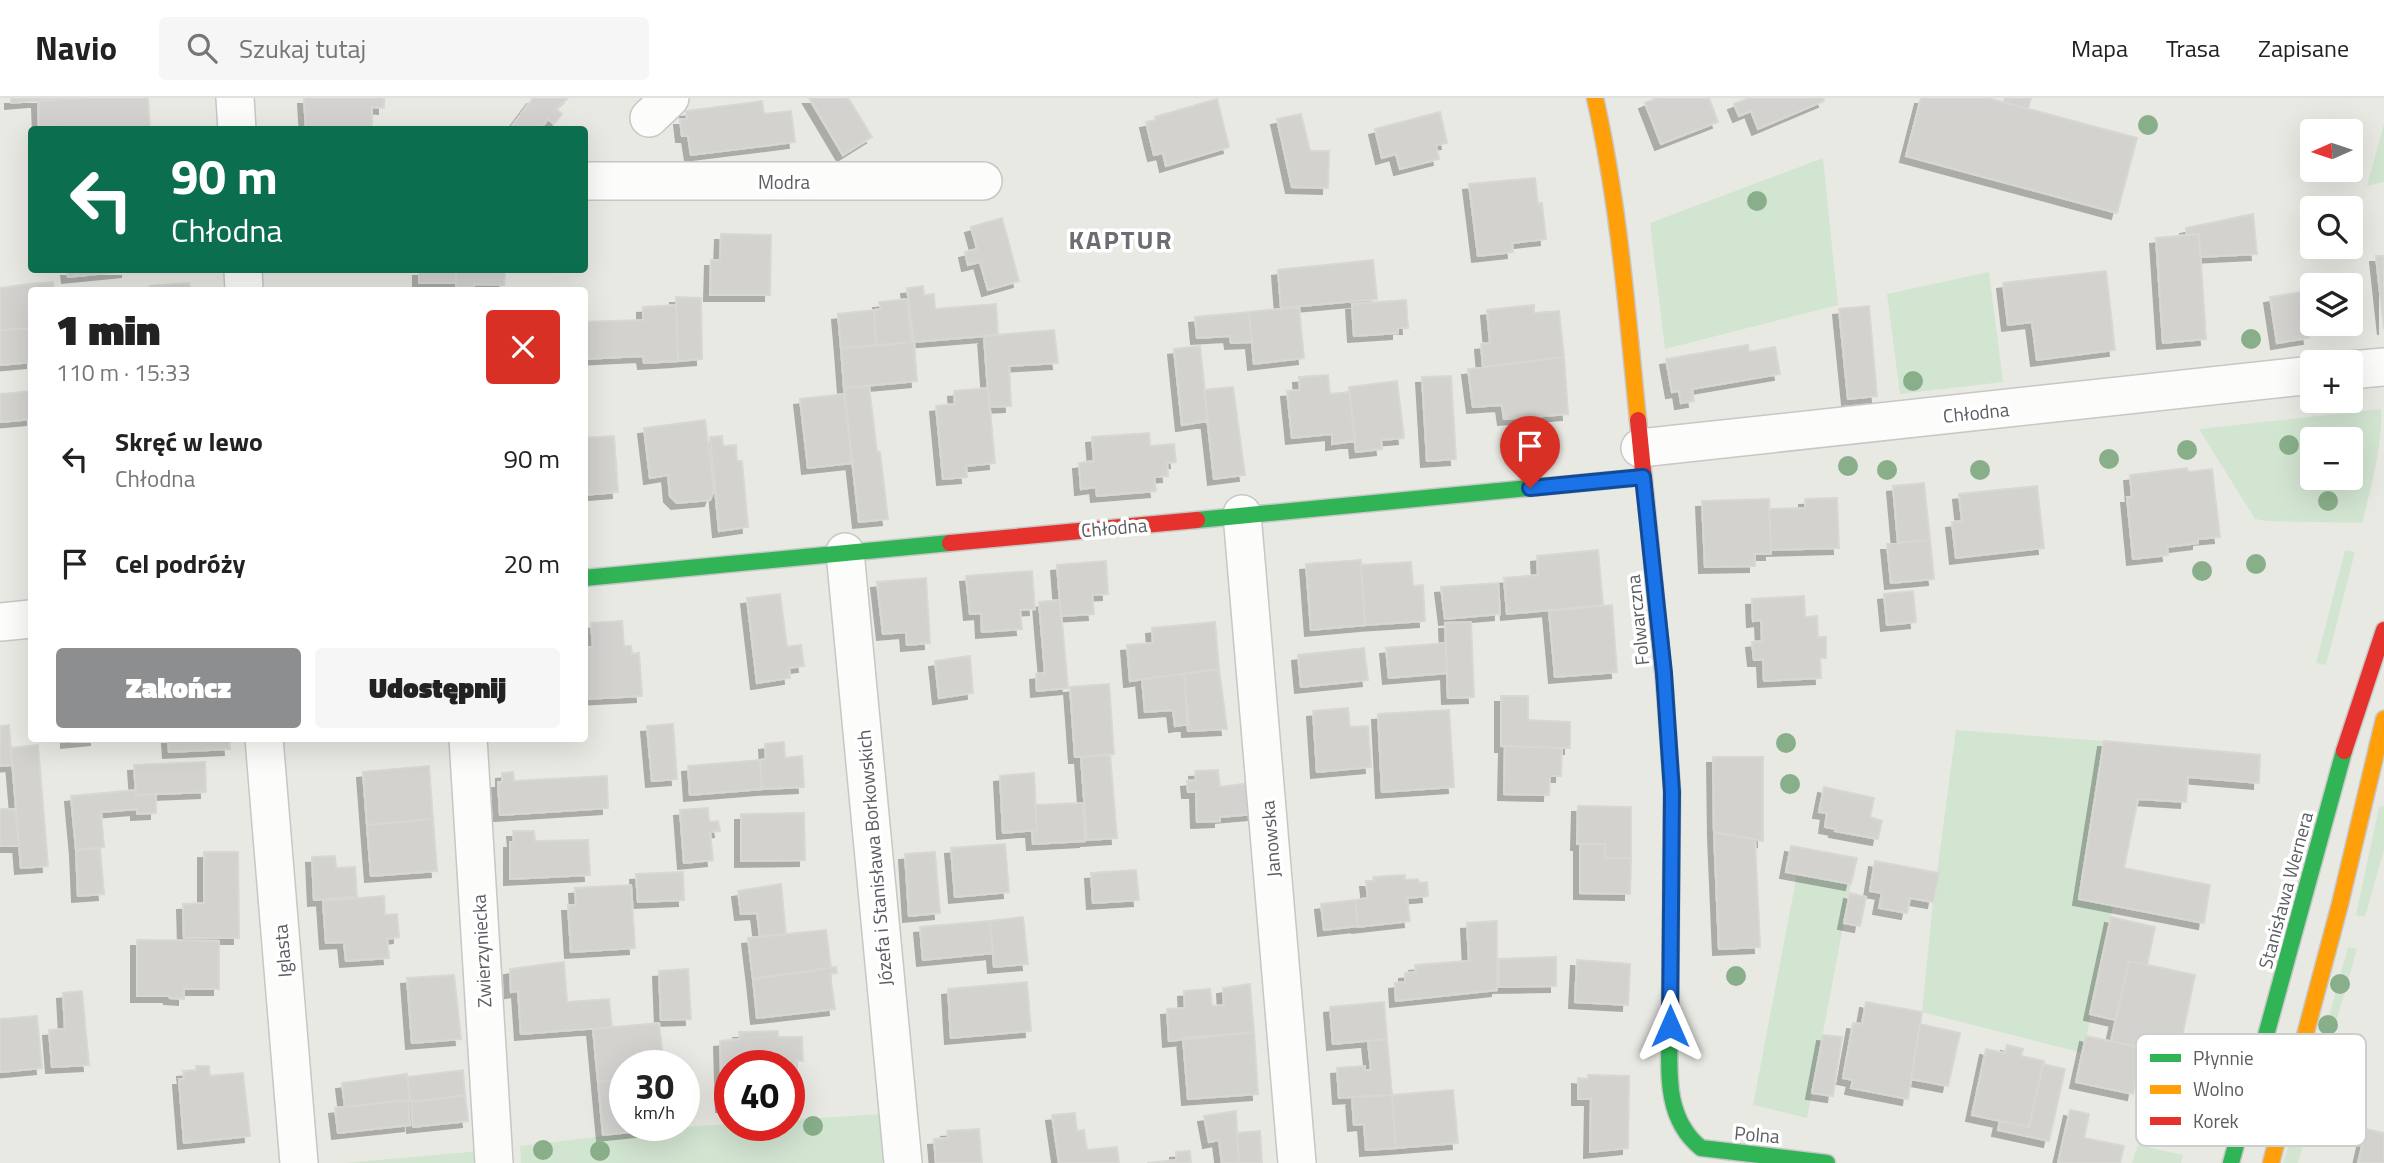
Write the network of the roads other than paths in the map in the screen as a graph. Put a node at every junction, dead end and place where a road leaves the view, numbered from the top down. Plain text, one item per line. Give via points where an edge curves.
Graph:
1 (235, 98) edge
2 (1595, 98) edge
3 (237, 126) edge
4 (588, 181) edge
5 (983, 181) dead end
6 (2384, 367) edge
7 (2363, 369) edge
8 (2300, 377) edge
9 (1642, 463) junction
10 (1242, 514) junction
11 (845, 552) junction
12 (588, 578) edge
13 (28, 620) edge
14 (0, 622) edge
15 (2384, 630) edge
16 (2384, 719) edge
17 (264, 742) edge
18 (468, 742) edge
19 (2266, 1034) edge
20 (2305, 1034) edge
21 (2236, 1146) edge
22 (2276, 1146) edge
23 (1684, 1150) edge
24 (299, 1163) edge
25 (494, 1163) edge
26 (903, 1163) edge
27 (1297, 1163) edge
28 (1827, 1163) edge
29 (2231, 1163) edge
30 (2271, 1163) edge

1 - 3 street
2 - 9 street, Folwarczna via 1616,210
4 - 5 street, Modra
6 - 7 street
8 - 9 street, Chłodna
9 - 10 street, Chłodna
9 - 23 street, Folwarczna via 1672,792 1670,1081
10 - 11 street, Chłodna
10 - 27 street, Janowska
11 - 12 street, Chłodna
11 - 26 street, Józefa i Stanisława Borkowskich
13 - 14 street
15 - 19 street, Stanisława Wernera via 2352,723
16 - 20 street
17 - 24 street, Iglasta
18 - 25 street, Zwierzyniecka
21 - 29 street, Stanisława Wernera
22 - 30 street
23 - 28 street, Polna via 1702,1148

